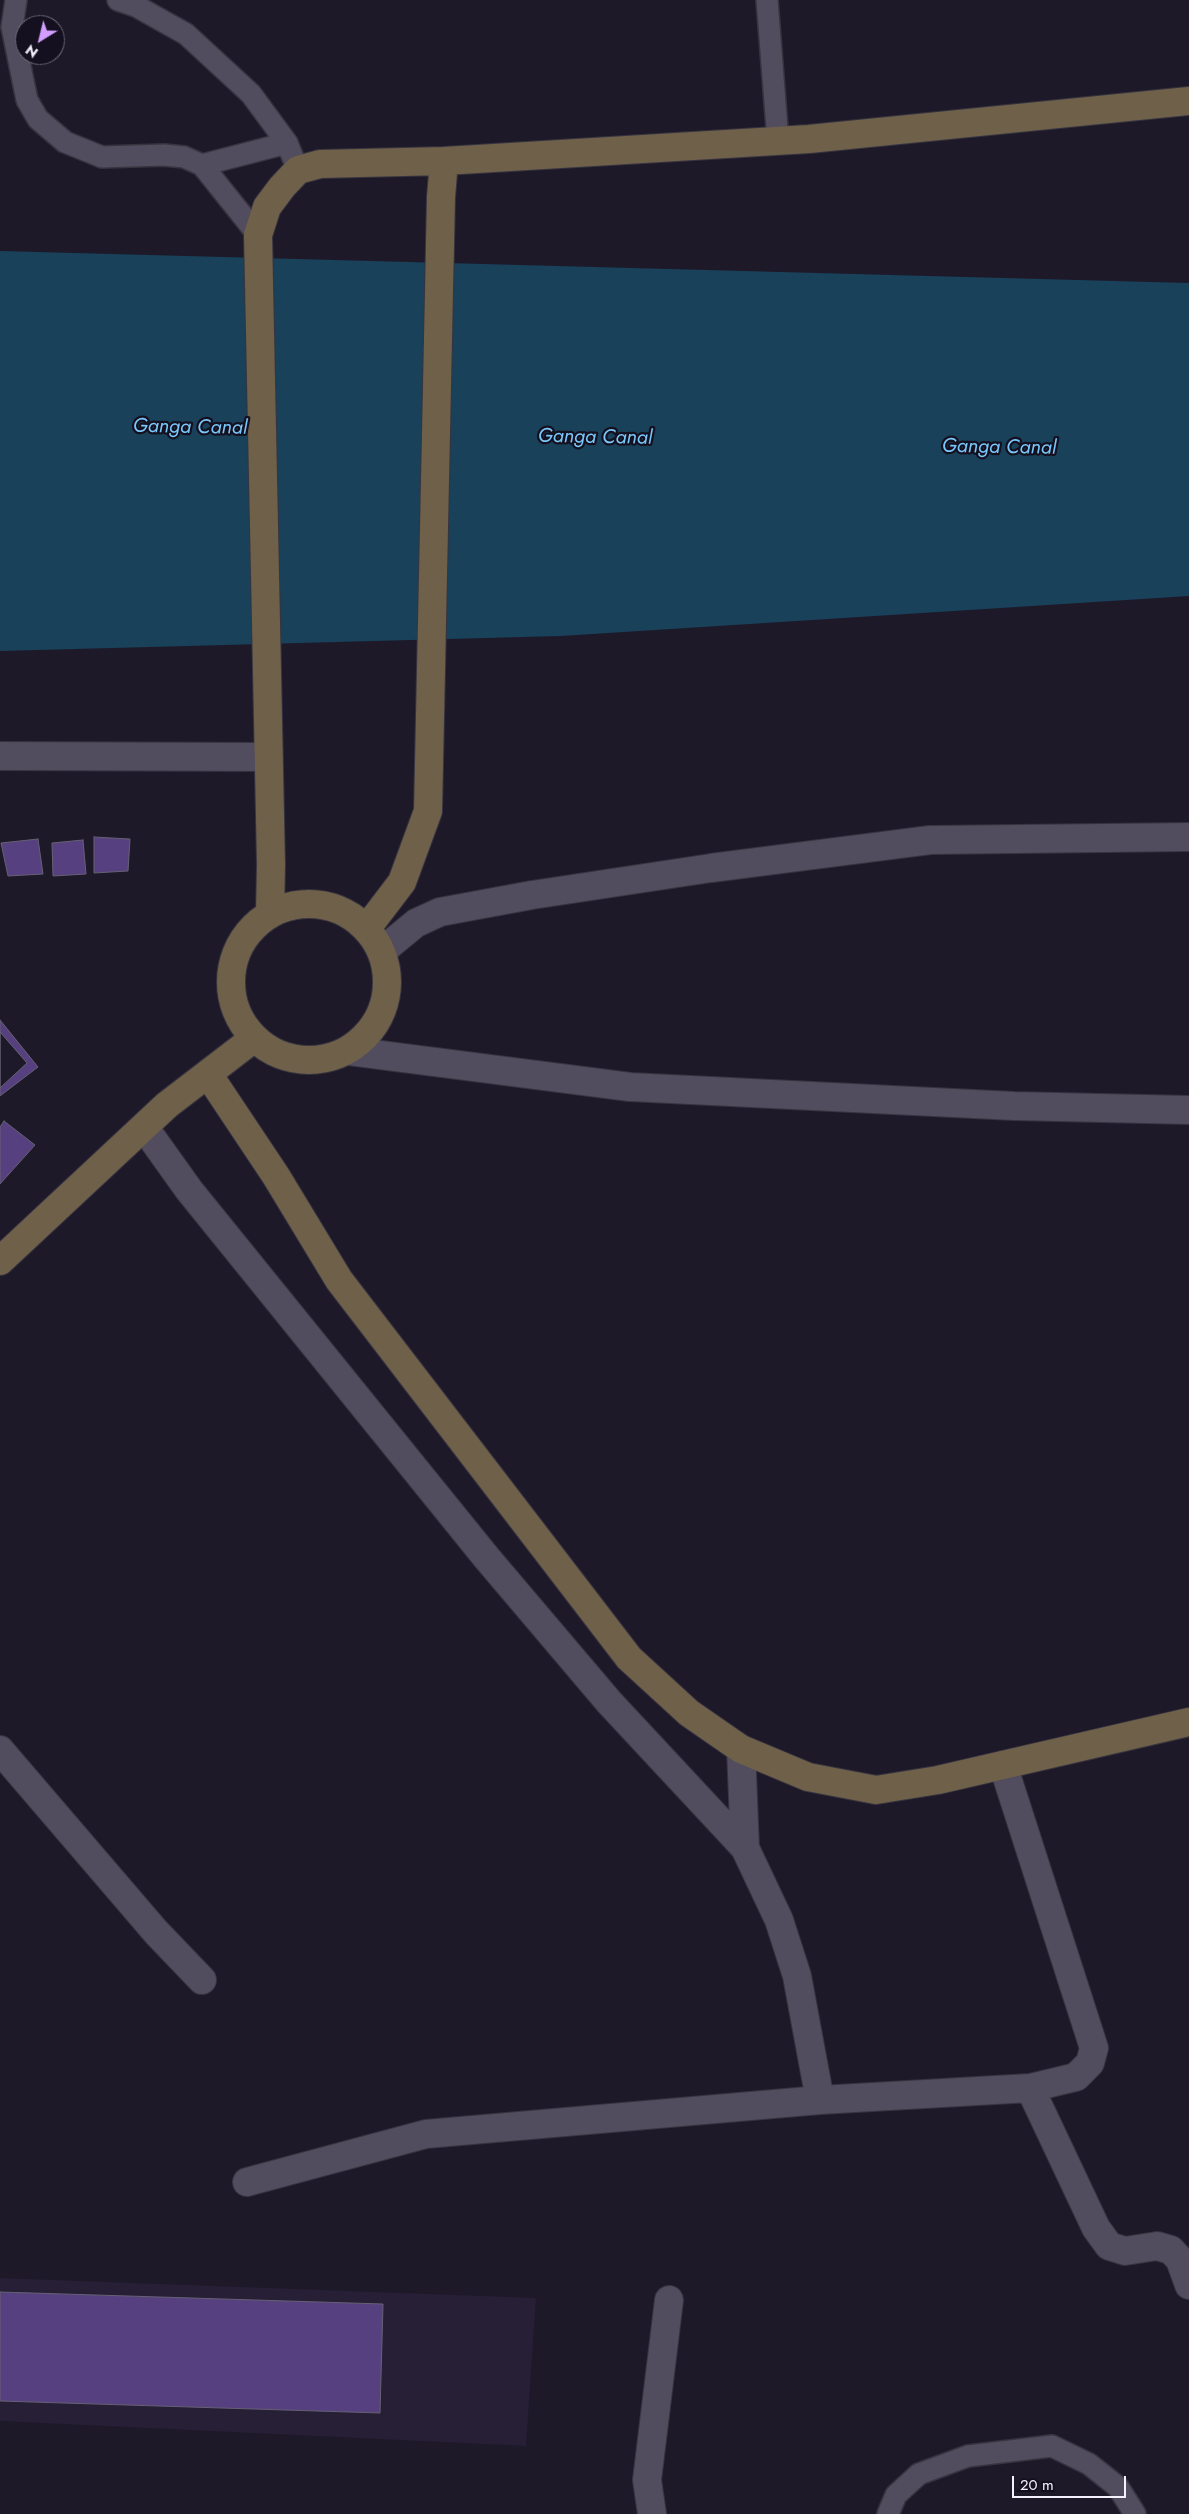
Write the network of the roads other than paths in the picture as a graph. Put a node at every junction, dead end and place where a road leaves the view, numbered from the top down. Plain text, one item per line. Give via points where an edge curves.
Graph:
1 (16, 0) edge
2 (118, 0) edge
3 (767, 0) edge
4 (1189, 101) edge
5 (778, 141) junction
6 (287, 143) junction
7 (444, 161) junction
8 (202, 165) junction
9 (298, 170) junction
10 (258, 235) junction
11 (0, 756) edge
12 (268, 757) junction
13 (1189, 837) edge
14 (270, 913) junction
15 (367, 928) junction
16 (382, 951) junction
17 (253, 1039) junction
18 (349, 1051) junction
19 (208, 1074) junction
20 (1189, 1110) edge
21 (144, 1127) junction
22 (0, 1261) edge
23 (1189, 1722) edge
24 (741, 1749) junction
25 (0, 1750) edge
26 (1003, 1765) junction
27 (745, 1848) junction
28 (202, 1980) dead end
29 (1030, 2088) junction
30 (820, 2100) junction
31 (247, 2182) dead end
32 (1189, 2285) edge
33 (669, 2300) dead end
34 (652, 2514) edge
35 (888, 2514) edge
36 (1135, 2514) edge

1 - 8 lane via 12,27 27,100 38,119 65,142 102,156 164,155 184,157
2 - 6 lane via 136,6 186,34 251,94
3 - 5 lane
4 - 5 street
5 - 7 street
6 - 8 lane
6 - 9 lane
7 - 9 street via 320,164
7 - 15 street via 428,811 402,882
8 - 10 lane
9 - 10 street via 267,207
10 - 12 street
11 - 12 street
12 - 14 street
13 - 16 street via 930,840 711,868 440,912 416,923
14 - 15 street via 303,903 338,908
14 - 17 street via 242,937 230,971 233,1008
15 - 16 street
16 - 18 street via 388,988 376,1024
17 - 18 street via 282,1057 317,1061
17 - 19 street
18 - 20 street via 630,1087 1014,1106
19 - 21 street
19 - 24 street via 276,1176 339,1280 629,1658 689,1713
21 - 22 street
21 - 27 street via 189,1190 486,1556 609,1702
23 - 26 street
24 - 26 street via 808,1777 876,1790
24 - 27 street
25 - 28 street via 156,1932
26 - 29 street via 1094,2048 1090,2063 1076,2077
27 - 30 street via 779,1920 797,1976
29 - 30 street
29 - 32 street via 1096,2228 1109,2246 1125,2251 1157,2246 1171,2250 1180,2260
30 - 31 street via 426,2134
33 - 34 street via 647,2480
35 - 36 lane via 896,2495 919,2474 968,2456 1052,2446 1089,2464 1118,2487

